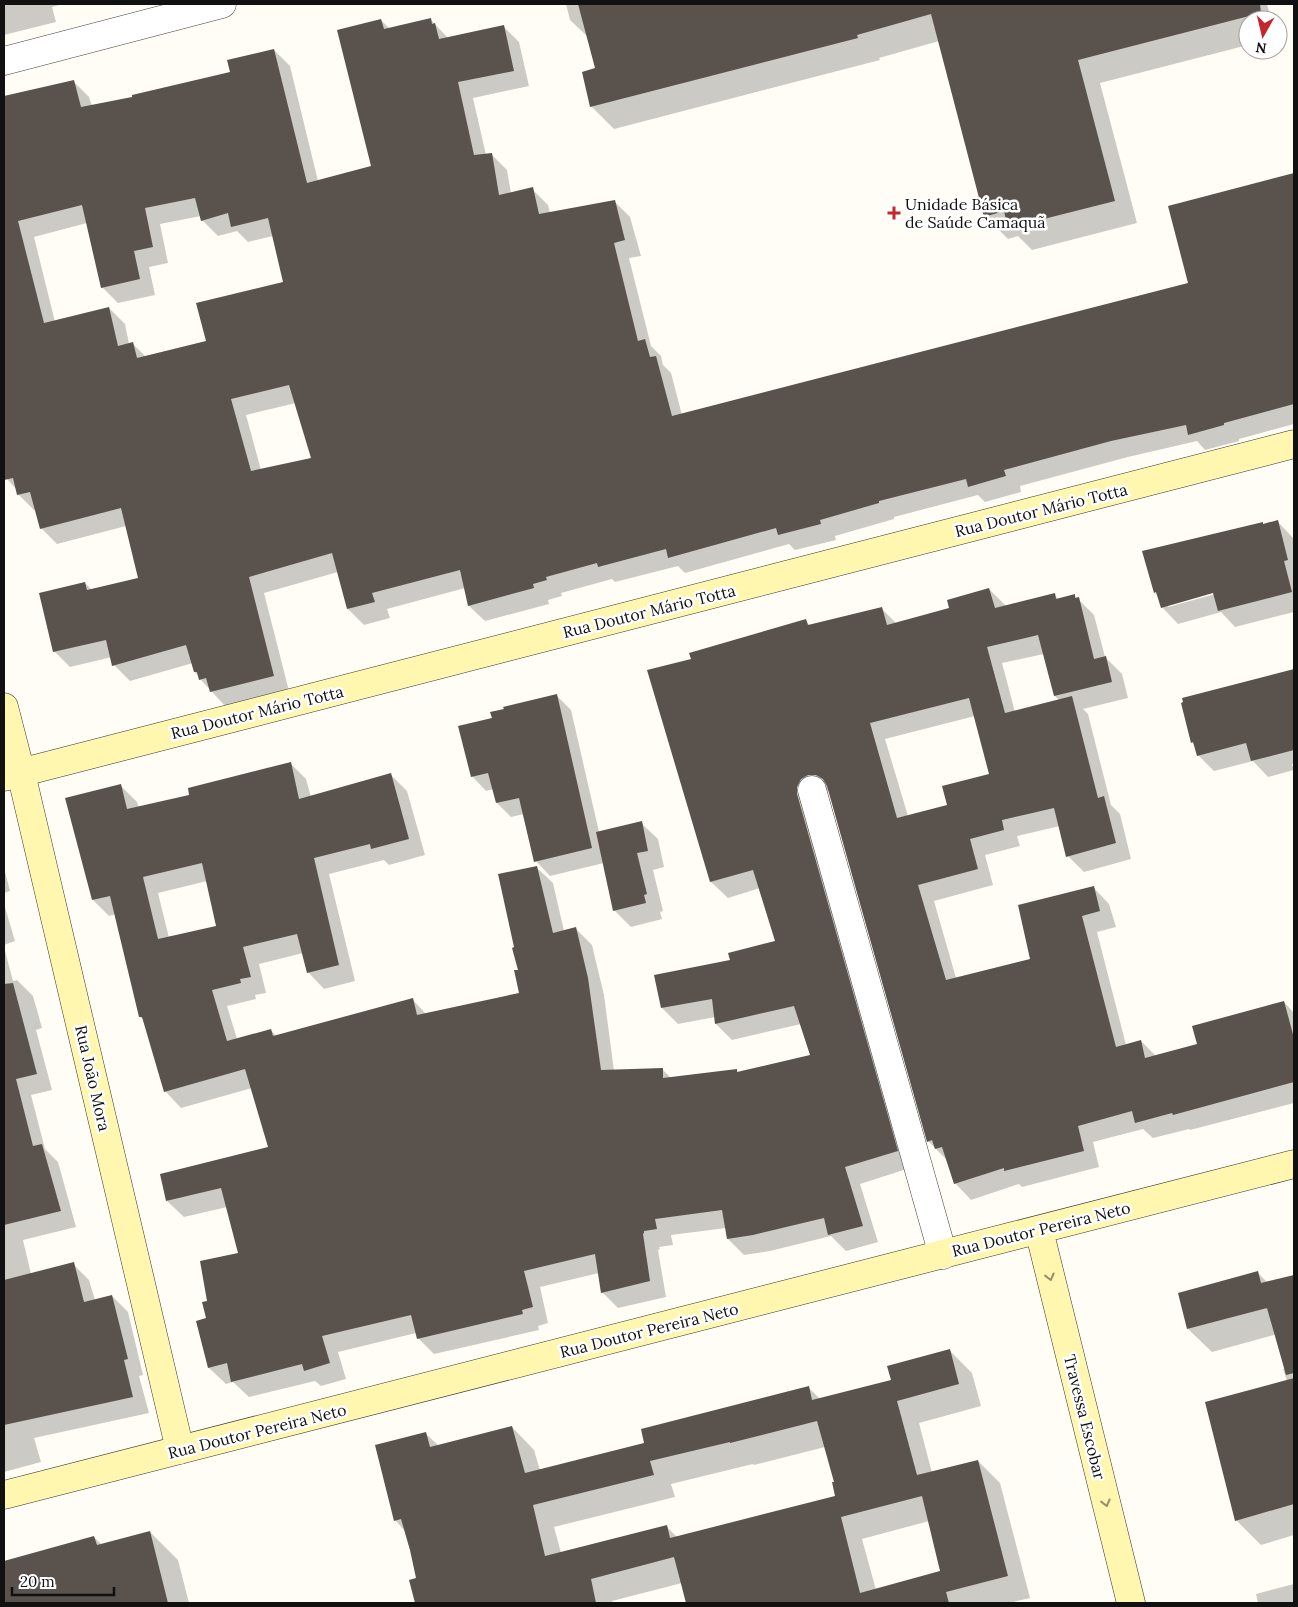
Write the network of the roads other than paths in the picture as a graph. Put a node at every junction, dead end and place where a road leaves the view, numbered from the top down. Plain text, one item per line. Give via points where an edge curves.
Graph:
1 (222, 4) edge
2 (4, 61) edge
3 (1294, 444) edge
4 (4, 707) edge
5 (13, 775) edge
6 (812, 790) dead end
7 (1294, 1164) edge
8 (1039, 1230) junction
9 (943, 1255) junction
10 (180, 1450) junction
11 (4, 1496) edge
12 (1131, 1603) edge

1 - 2 street
3 - 5 street, Rua Doutor Mário Totta
4 - 5 street, Rua João Mora
5 - 10 street, Rua João Mora
6 - 9 street
7 - 8 street, Rua Doutor Pereira Neto
8 - 9 street, Rua Doutor Pereira Neto
8 -> 12 street, Travessa Escobar
9 - 10 street, Rua Doutor Pereira Neto
10 - 11 street, Rua Doutor Pereira Neto

